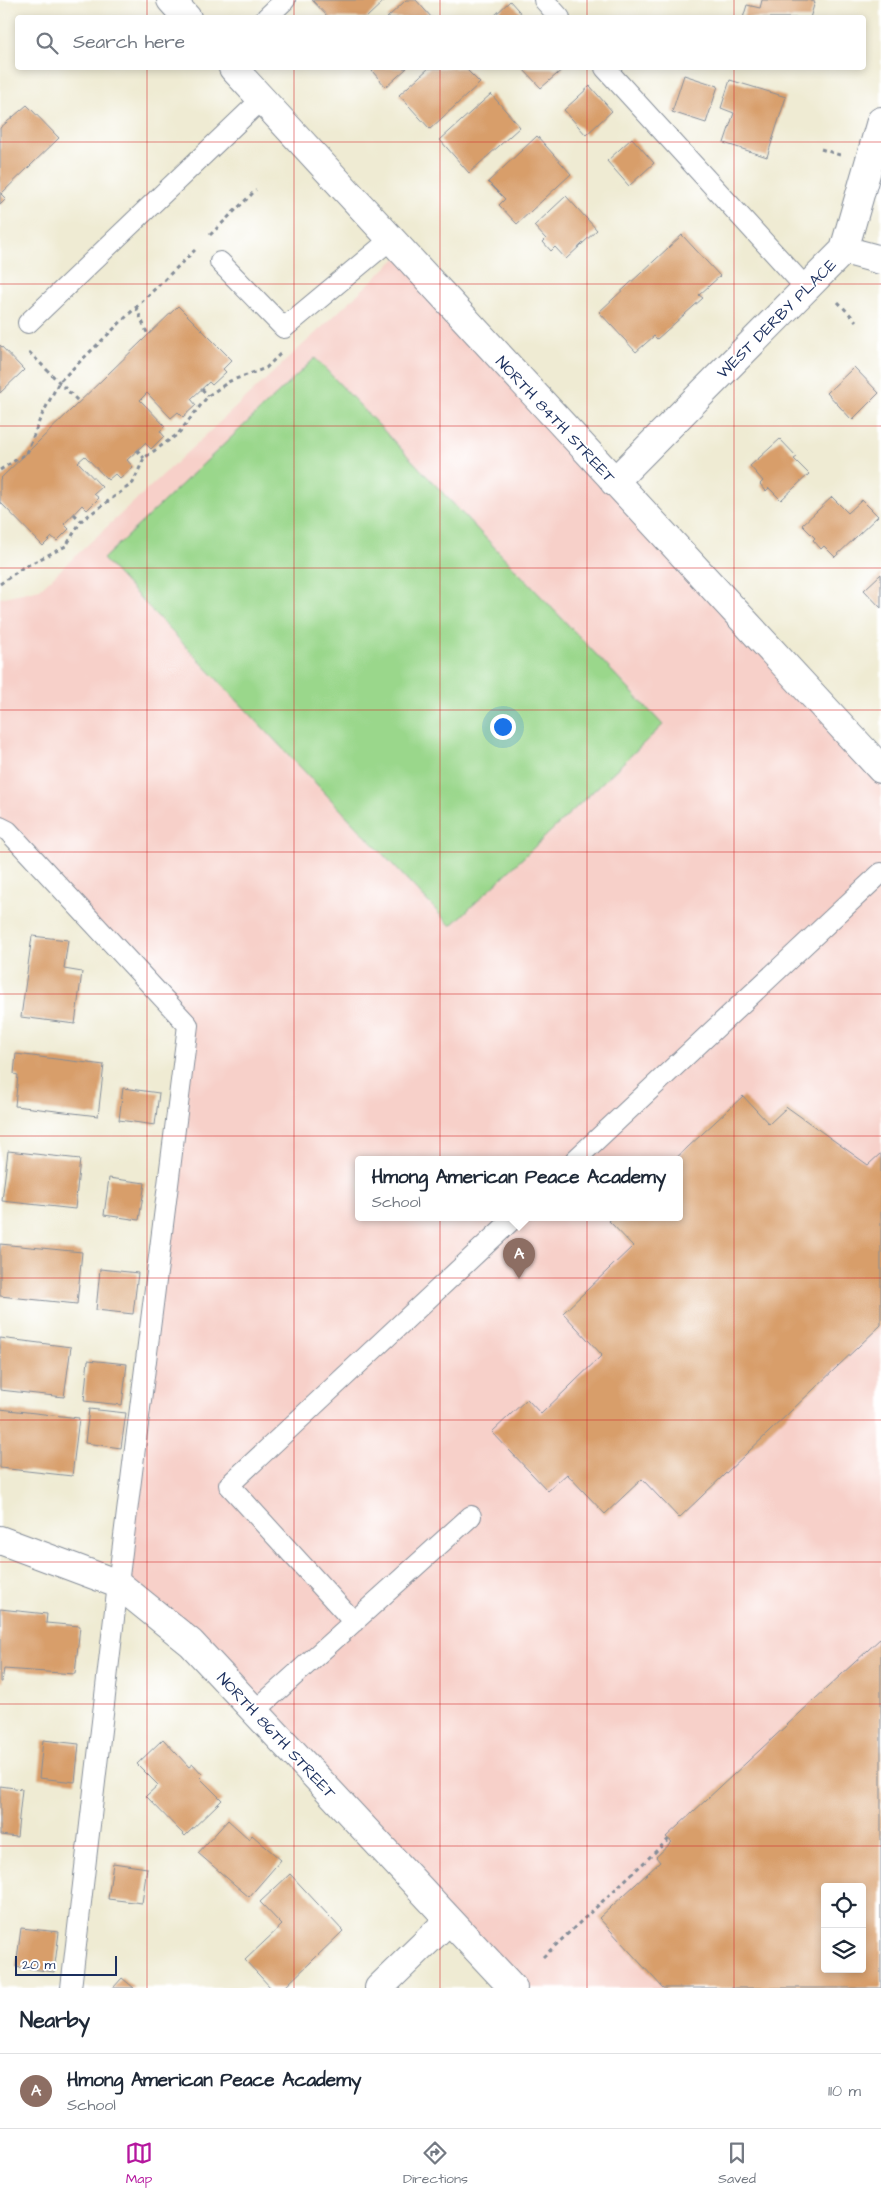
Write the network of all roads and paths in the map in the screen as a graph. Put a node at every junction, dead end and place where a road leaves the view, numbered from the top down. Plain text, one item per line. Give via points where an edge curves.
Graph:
1 (171, 0) edge
2 (285, 0) edge
3 (544, 0) edge
4 (184, 15) edge
5 (269, 15) edge
6 (557, 15) edge
7 (236, 70) edge
8 (607, 70) edge
9 (262, 99) junction
10 (881, 122) edge
11 (256, 190) dead end
12 (206, 238) dead end
13 (391, 239) junction
14 (199, 245) dead end
15 (844, 250) junction
16 (881, 260) edge
17 (220, 262) dead end
18 (806, 288) junction
19 (136, 307) junction
20 (28, 323) dead end
21 (148, 335) dead end
22 (27, 350) dead end
23 (266, 368) dead end
24 (59, 382) junction
25 (202, 389) dead end
26 (208, 396) junction
27 (79, 402) dead end
28 (137, 450) dead end
29 (144, 458) junction
30 (0, 470) edge
31 (614, 482) junction
32 (74, 514) dead end
33 (81, 521) junction
34 (0, 584) edge
35 (881, 769) edge
36 (0, 827) edge
37 (881, 873) edge
38 (579, 1156) edge
39 (511, 1221) edge
40 (471, 1516) dead end
41 (0, 1540) edge
42 (118, 1584) junction
43 (354, 1622) junction
44 (255, 1711) junction
45 (669, 1840) dead end
46 (449, 1920) junction
47 (543, 1957) dead end
48 (71, 1988) edge
49 (379, 1988) edge
50 (513, 1988) edge

1 - 4 street
2 - 5 lane
3 - 6 lane
7 - 9 street, NORTH 84TH STREET
8 - 18 lane
9 - 13 street, NORTH 84TH STREET
9 - 20 lane
10 - 15 street, WEST DERBY PLACE
11 - 12 path
13 - 17 lane via 284,328
13 - 31 street, NORTH 84TH STREET
14 - 19 path
15 - 16 street
15 - 18 street, WEST DERBY PLACE
18 - 31 street, WEST DERBY PLACE
19 - 21 path
19 - 24 path
22 - 24 path
23 - 26 path via 230,381
24 - 27 path
24 - 30 path via 27,453
25 - 26 path
26 - 29 path via 178,434
28 - 29 path
29 - 33 path via 133,483
31 - 35 street, NORTH 84TH STREET
32 - 33 path
33 - 34 path via 66,546 22,568
36 - 42 lane via 8,831 188,1025
37 - 38 lane
39 - 43 lane via 229,1485
40 - 43 lane
41 - 42 street, NORTH 86TH STREET
42 - 44 street, NORTH 86TH STREET via 191,1643
42 - 48 lane
43 - 44 lane
44 - 46 street, NORTH 86TH STREET
45 - 47 path
46 - 49 street
46 - 50 street, NORTH 86TH STREET

